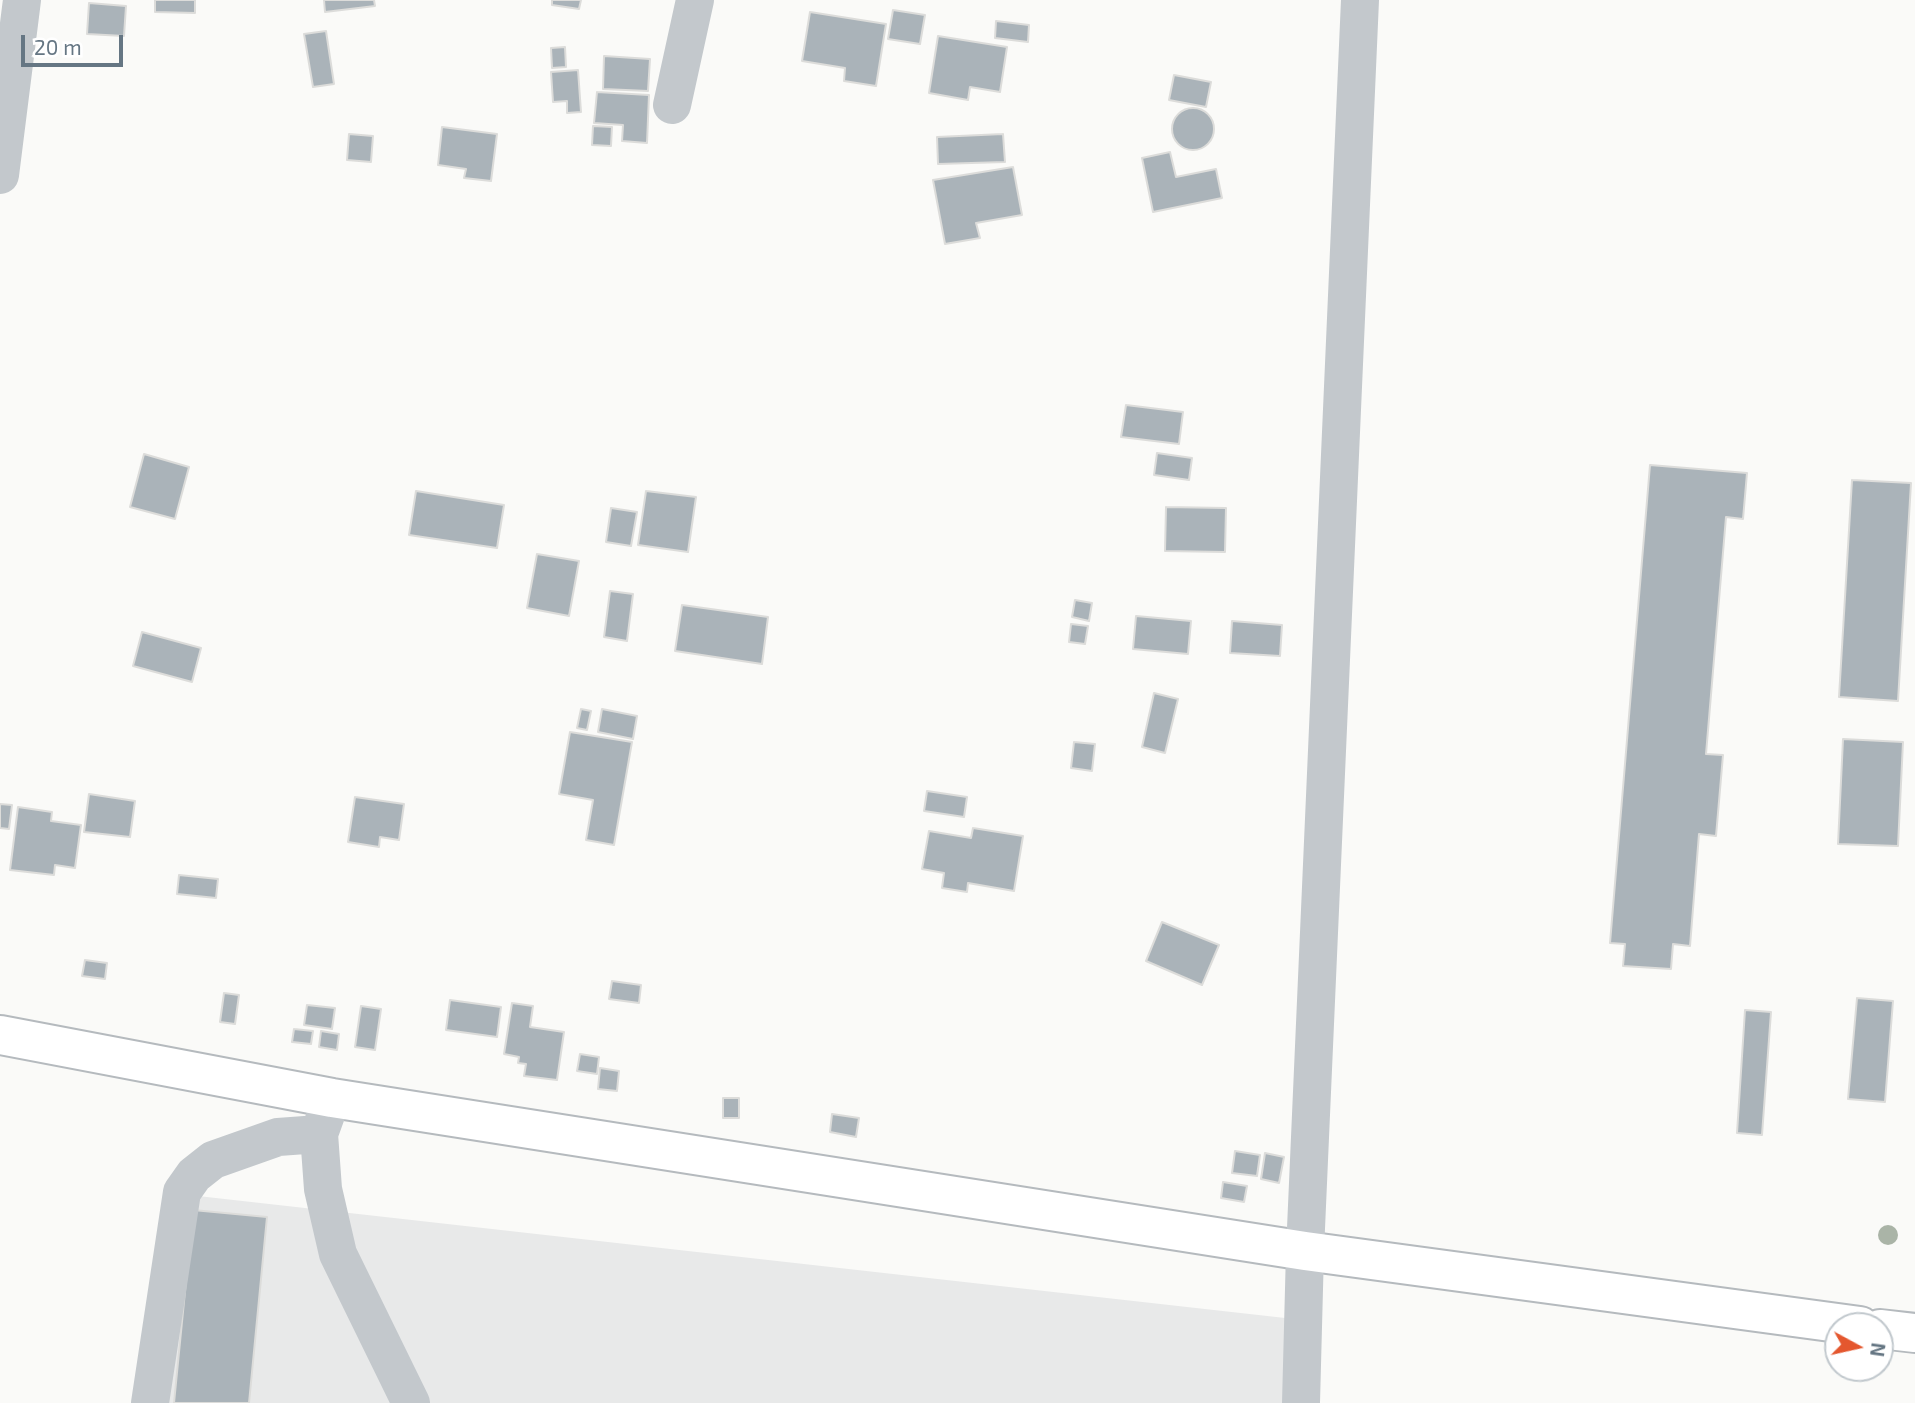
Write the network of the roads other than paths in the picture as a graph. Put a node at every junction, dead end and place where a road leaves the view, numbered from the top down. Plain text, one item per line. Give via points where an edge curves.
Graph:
1 (22, 0) edge
2 (695, 0) edge
3 (1360, 0) edge
4 (672, 106) dead end
5 (0, 175) edge
6 (0, 1035) edge
7 (332, 1098) junction
8 (318, 1134) junction
9 (1305, 1251) junction
10 (1824, 1321) edge
11 (1894, 1331) edge
12 (1915, 1334) edge
13 (150, 1403) edge
14 (411, 1403) edge
15 (1301, 1403) edge

1 - 5 street
2 - 4 street
3 - 9 street
6 - 7 main road
7 - 8 street
7 - 9 main road
8 - 13 street via 278,1137 213,1160 182,1192
8 - 14 street via 323,1189 338,1255
9 - 10 main road
9 - 15 street
11 - 12 main road

